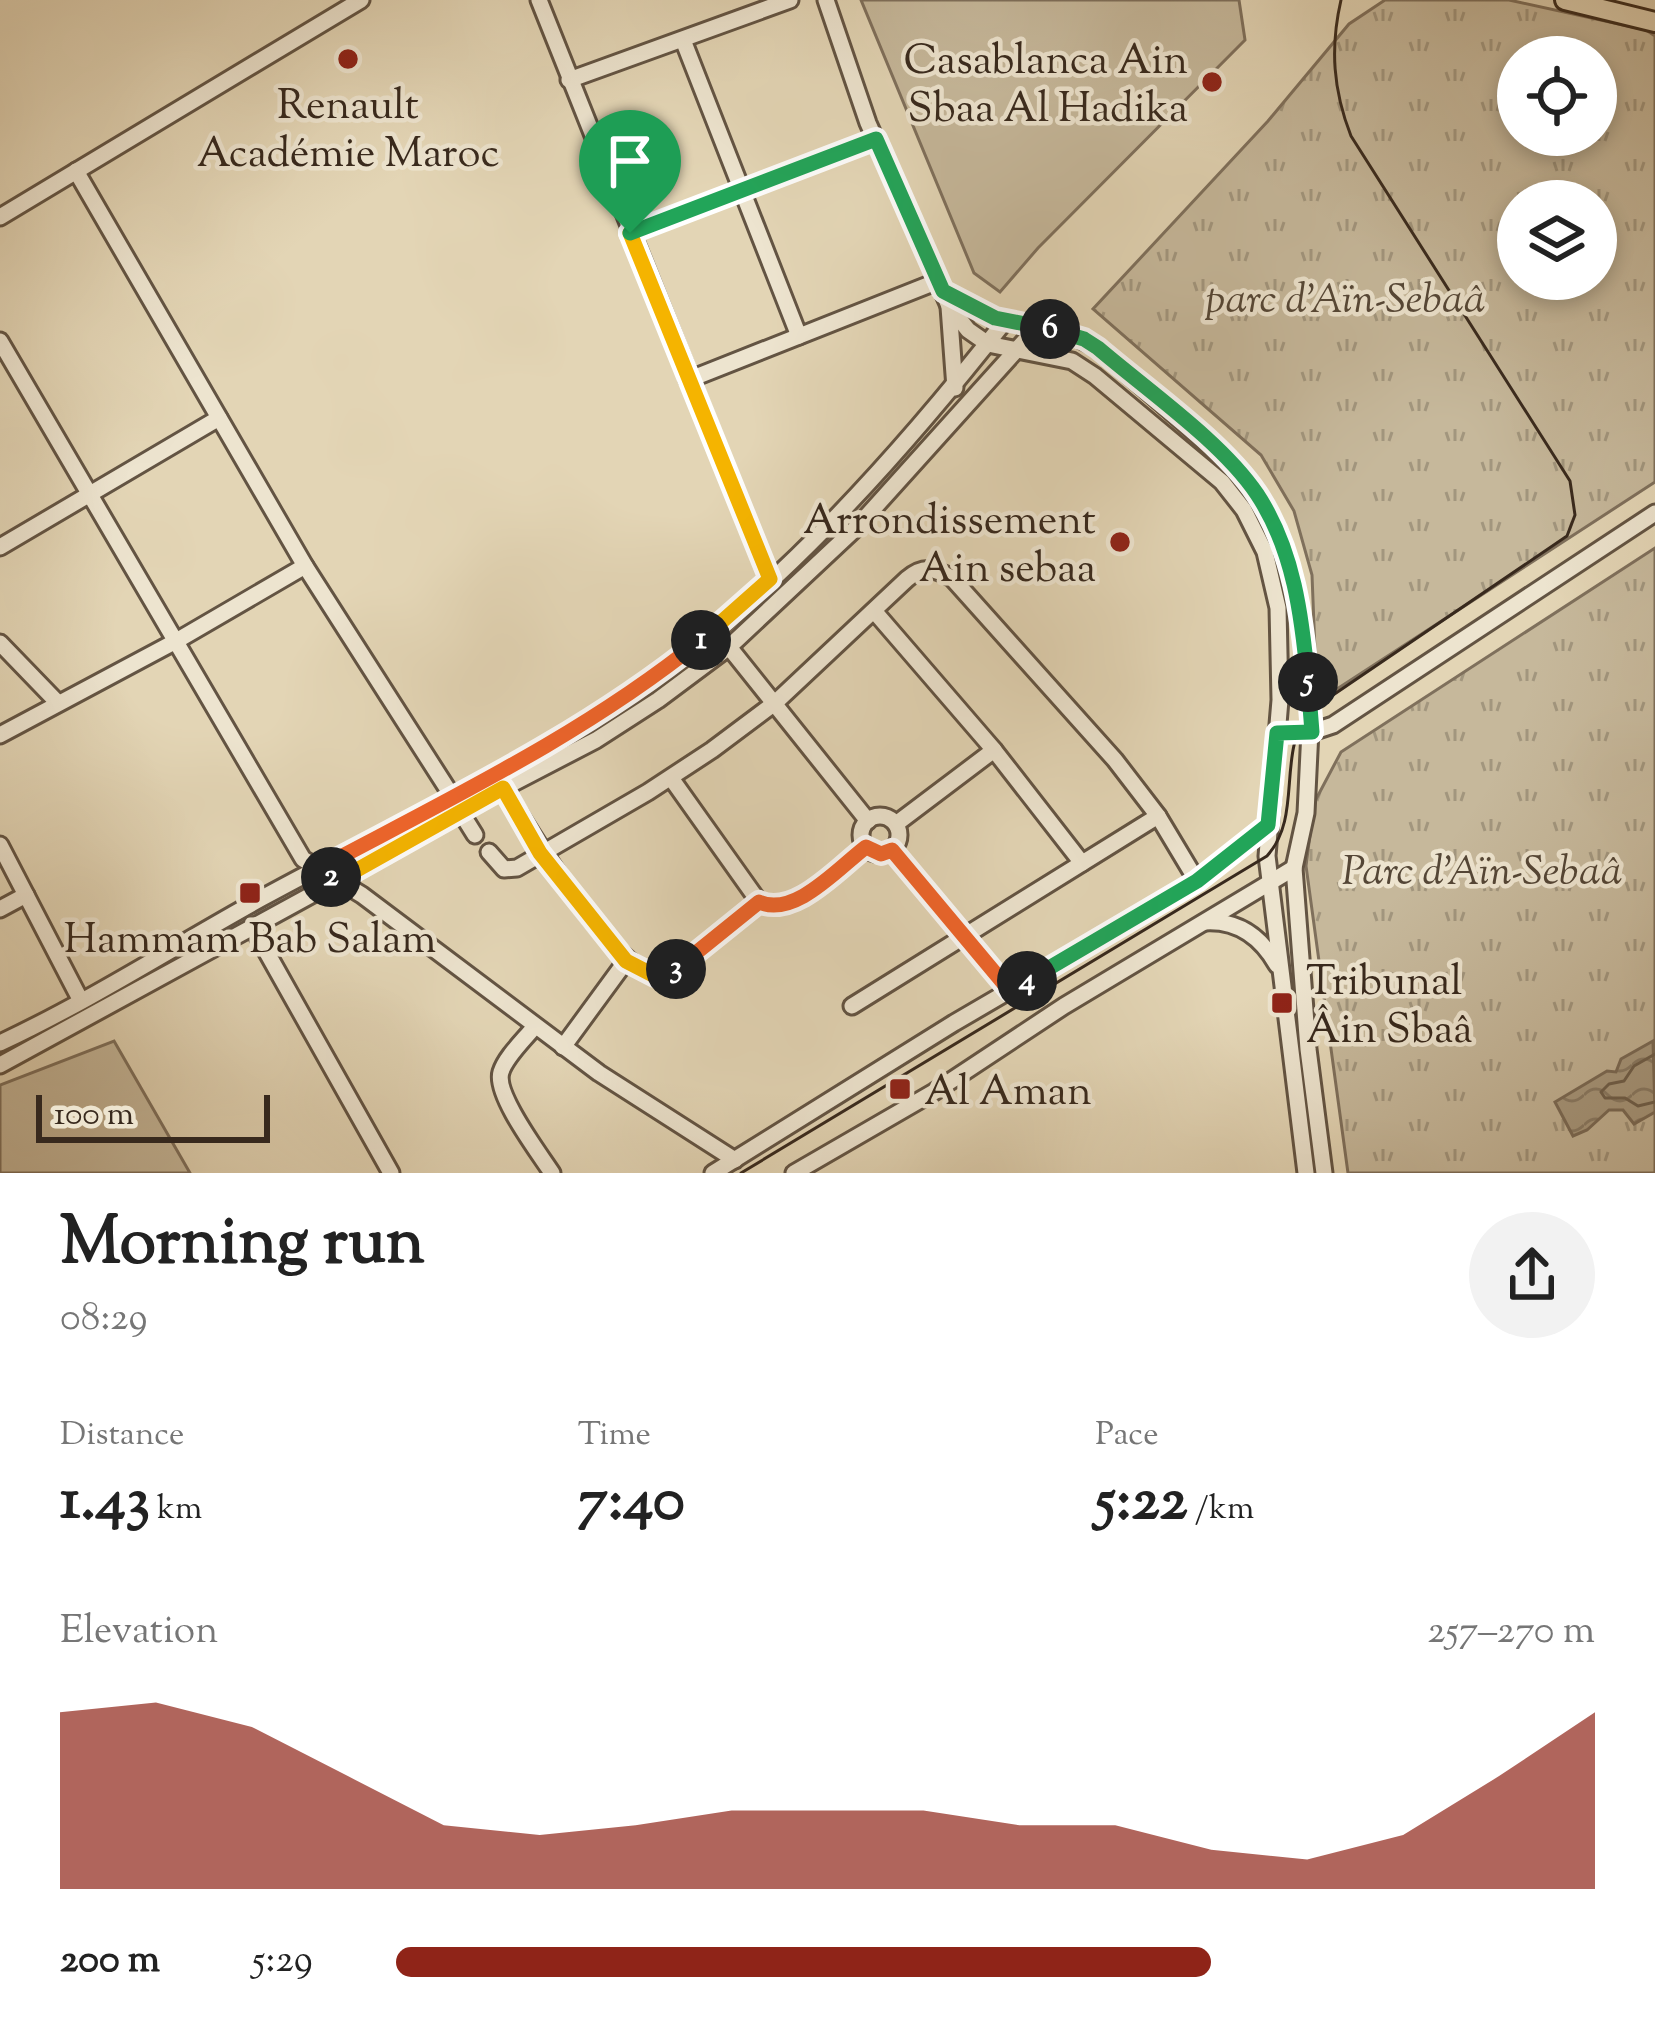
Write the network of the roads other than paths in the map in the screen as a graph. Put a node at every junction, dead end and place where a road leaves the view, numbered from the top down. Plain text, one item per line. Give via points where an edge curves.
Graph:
1 (361, 0) edge
2 (539, 0) edge
3 (790, 0) edge
4 (826, 0) edge
5 (1565, 0) edge
6 (1655, 22) edge
7 (683, 40) junction
8 (569, 80) junction
9 (876, 139) junction
10 (76, 171) junction
11 (740, 191) junction
12 (0, 217) edge
13 (630, 233) junction
14 (943, 293) junction
15 (1005, 321) junction
16 (1038, 326) junction
17 (799, 336) junction
18 (0, 341) edge
19 (988, 344) junction
20 (1014, 351) junction
21 (688, 380) junction
22 (955, 388) junction
23 (220, 418) junction
24 (90, 493) junction
25 (1655, 513) edge
26 (0, 520) edge
27 (7, 543) edge
28 (305, 566) junction
29 (770, 579) junction
30 (875, 611) junction
31 (178, 640) junction
32 (0, 643) edge
33 (729, 647) junction
34 (776, 702) junction
35 (58, 703) junction
36 (1312, 732) junction
37 (1277, 733) junction
38 (0, 734) edge
39 (994, 750) junction
40 (671, 778) junction
41 (503, 788) junction
42 (456, 804) junction
43 (1158, 816) junction
44 (868, 821) junction
45 (896, 824) junction
46 (1268, 825) junction
47 (475, 835) dead end
48 (0, 845) edge
49 (866, 847) junction
50 (892, 850) junction
51 (489, 852) dead end
52 (540, 853) junction
53 (1082, 863) junction
54 (1294, 868) junction
55 (316, 870) junction
56 (339, 880) junction
57 (1197, 881) junction
58 (1270, 883) junction
59 (26, 896) junction
60 (759, 902) junction
61 (0, 909) edge
62 (1202, 923) junction
63 (252, 926) junction
64 (964, 936) junction
65 (626, 961) junction
66 (1285, 989) junction
67 (1010, 991) junction
68 (80, 999) junction
69 (852, 1006) dead end
70 (536, 1026) junction
71 (0, 1043) edge
72 (563, 1047) junction
73 (0, 1065) edge
74 (735, 1160) junction
75 (1318, 1172) edge
76 (392, 1173) edge
77 (552, 1173) edge
78 (713, 1173) edge
79 (794, 1173) edge

1 - 10 street
2 - 8 street
3 - 7 street
4 - 9 street
5 - 6 main road
7 - 8 street
7 - 11 street
8 - 13 street
9 - 11 street
9 - 14 street
10 - 12 street
10 - 23 street
11 - 13 street
11 - 17 street
13 - 21 street
14 - 15 street
14 - 17 street
14 - 19 street
14 - 22 street
15 - 16 street
15 - 19 street
16 - 20 street
16 - 36 street via 1098,348 1253,489 1294,583
17 - 21 street
18 - 24 street
19 - 20 street
19 - 22 street
20 - 33 street via 890,494
20 - 37 street via 1084,368 1237,500 1276,591
21 - 29 street
22 - 29 street
23 - 24 street
23 - 28 street
24 - 27 street
24 - 31 street
25 - 36 street
26 - 27 street
28 - 31 street
28 - 42 street
29 - 42 street via 633,692
30 - 34 street
30 - 39 street
30 - 43 street via 922,569 952,578
31 - 35 street
31 - 55 street via 295,847
32 - 35 street
33 - 34 street
33 - 41 street via 630,720
34 - 40 street
34 - 44 street
35 - 38 street
36 - 37 street
36 - 54 street
37 - 46 street
39 - 45 street
39 - 53 street
40 - 52 street
40 - 60 street
41 - 42 street
41 - 52 street
42 - 47 street
42 - 55 street
42 - 56 street
43 - 53 street
43 - 57 street
44 - 45 street via 883,816
44 - 49 street
45 - 50 street
46 - 57 street
46 - 58 street
48 - 59 street
49 - 50 street
49 - 60 street via 791,903
50 - 64 street
51 - 52 street via 512,870
52 - 65 street
53 - 64 street
54 - 58 street
54 - 75 street
55 - 56 street
55 - 68 street
56 - 63 street
56 - 70 street
57 - 67 street
58 - 62 street
58 - 66 street
59 - 61 street
59 - 68 street
60 - 65 street via 668,974 647,974
62 - 66 street via 1228,923 1255,937
62 - 79 street
63 - 73 street
63 - 76 street
64 - 67 street
64 - 69 street
65 - 72 street
66 - 75 street
67 - 74 street
68 - 71 street
70 - 72 street
70 - 77 street via 500,1078
72 - 74 street
74 - 78 street

